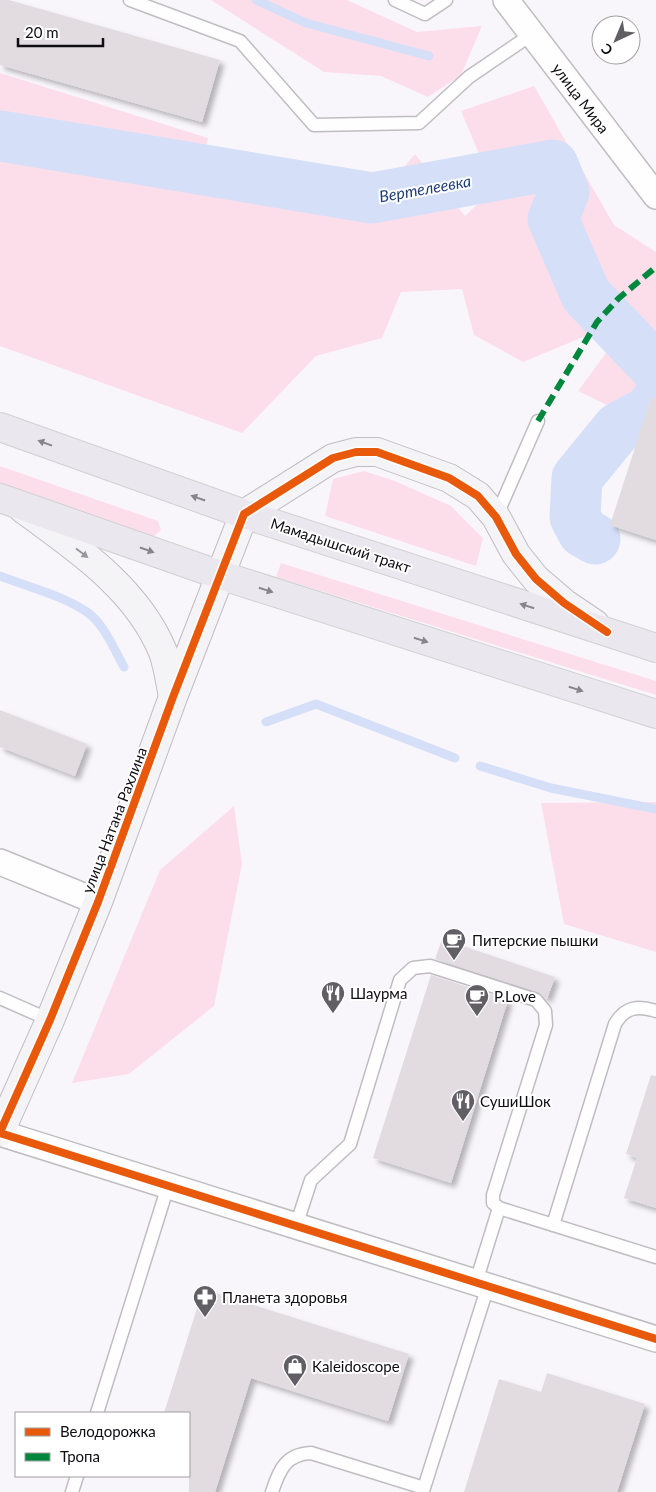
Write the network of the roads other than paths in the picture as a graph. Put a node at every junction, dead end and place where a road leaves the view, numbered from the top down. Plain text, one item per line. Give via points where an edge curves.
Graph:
1 (130, 0) edge
2 (395, 0) edge
3 (446, 0) edge
4 (506, 0) edge
5 (532, 34) junction
6 (656, 196) edge
7 (538, 421) dead end
8 (0, 427) edge
9 (8, 500) edge
10 (244, 514) junction
11 (496, 517) junction
12 (220, 575) junction
13 (607, 632) junction
14 (656, 648) edge
15 (173, 697) junction
16 (656, 714) edge
17 (0, 862) edge
18 (98, 902) junction
19 (0, 998) edge
20 (656, 1011) edge
21 (50, 1020) junction
22 (0, 1132) edge
23 (168, 1186) junction
24 (499, 1208) junction
25 (552, 1225) junction
26 (296, 1226) junction
27 (656, 1257) edge
28 (482, 1284) junction
29 (656, 1339) edge
30 (97, 1412) edge
31 (78, 1477) edge
32 (424, 1490) edge
33 (72, 1492) edge
34 (272, 1492) edge

1 - 5 lane via 240,41 314,125 419,123 469,77
2 - 3 lane via 425,14
4 - 5 street, улица Мира
5 - 6 street, улица Мира
7 - 11 lane
10 -> 8 main road, Мамадышский тракт
9 -> 12 main road
9 -> 15 street via 91,560 131,600 163,653
10 - 11 street via 333,458 356,452 377,452 448,478 478,496
10 - 12 street, улица Натана Рахлина
13 -> 10 main road, Мамадышский тракт
11 - 13 street via 516,554 536,580
12 - 15 street, улица Натана Рахлина
12 -> 16 main road
13 - 14 main road, Мамадышский тракт
15 - 18 street, улица Натана Рахлина
17 - 18 street
18 - 21 street, улица Натана Рахлина
19 - 21 lane
20 - 25 lane via 637,1007 629,1009 615,1024
21 - 22 street, улица Натана Рахлина
22 - 23 street
23 - 26 street
23 - 30 lane
24 - 25 lane
24 - 26 lane via 493,1203 494,1195 546,1025 545,1011 536,1000 430,966 420,966 400,980 350,1144 311,1180
24 - 28 lane
25 - 27 lane
26 - 28 street
28 - 29 street
28 - 32 lane
31 - 33 lane
32 - 34 lane via 311,1453 302,1453 286,1462 279,1471

